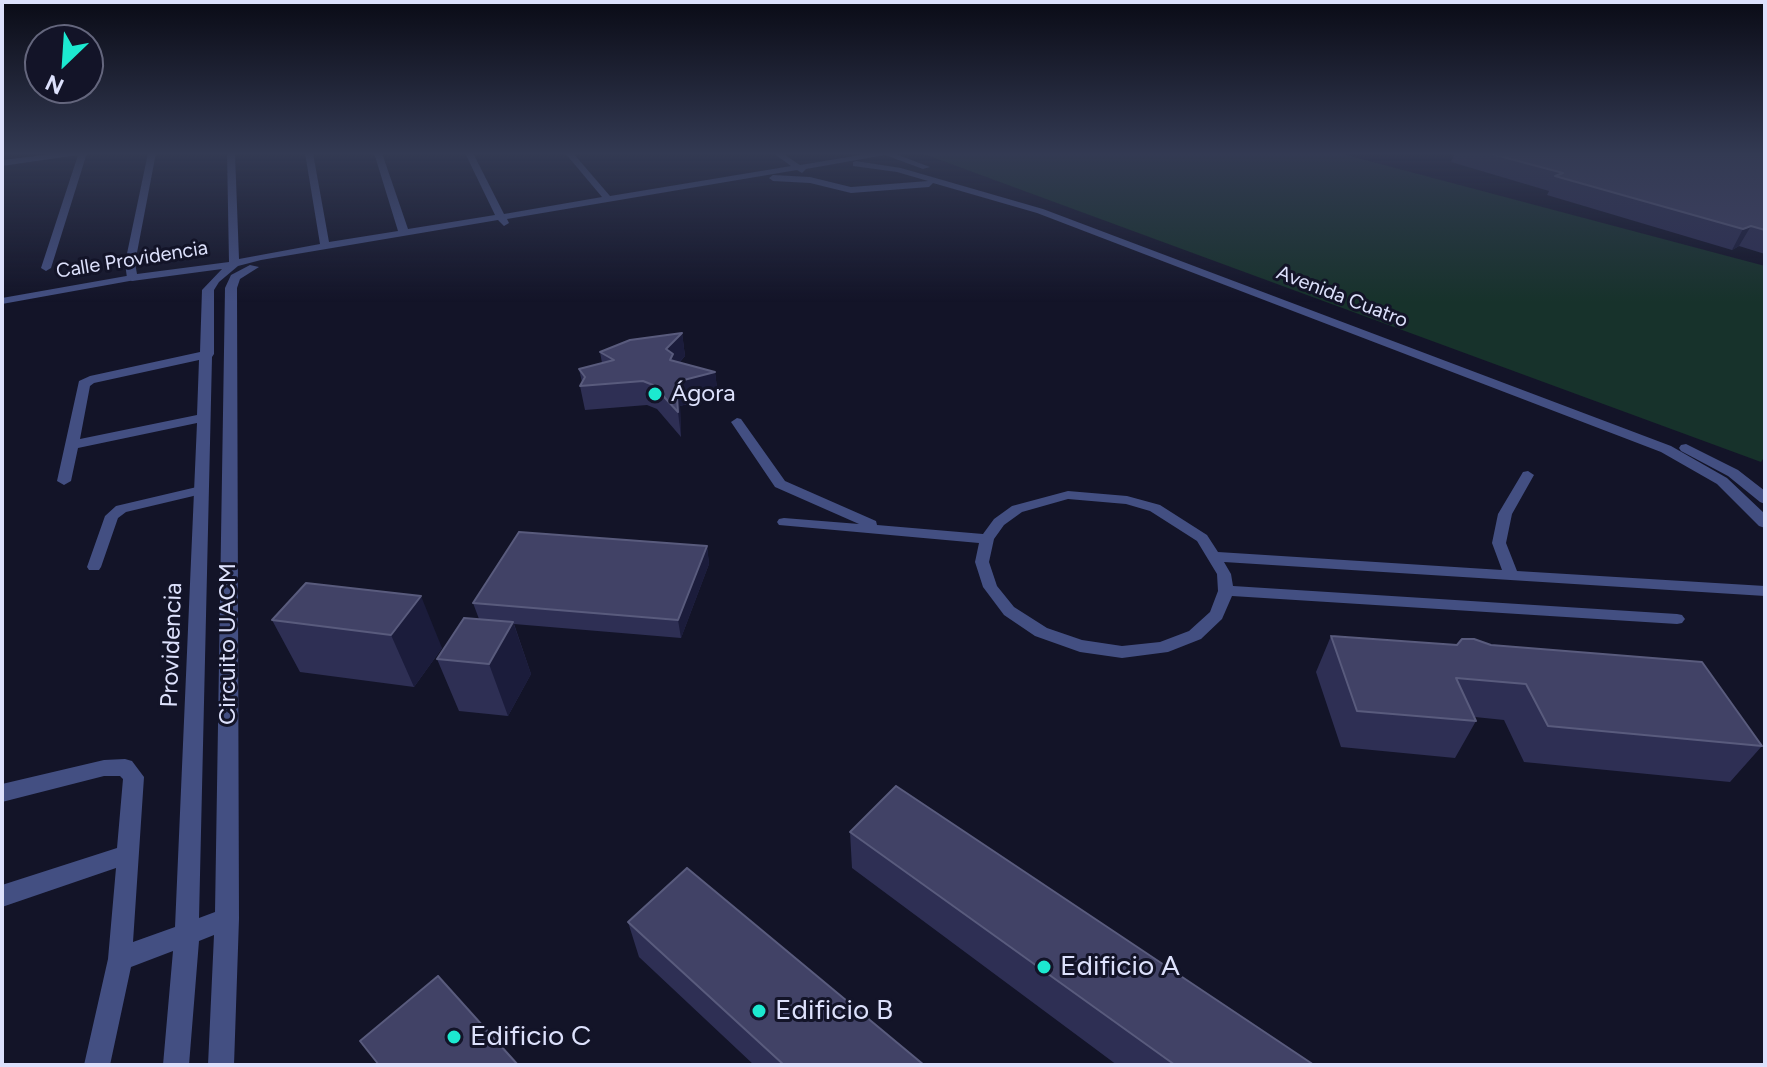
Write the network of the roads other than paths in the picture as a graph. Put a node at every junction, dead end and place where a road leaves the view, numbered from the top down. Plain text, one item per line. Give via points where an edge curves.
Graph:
1 (67, 203) edge
2 (142, 203) edge
3 (232, 203) edge
4 (318, 203) edge
5 (394, 203) edge
6 (494, 203) edge
7 (584, 203) edge
8 (609, 203) edge
9 (1011, 203) edge
10 (1038, 203) edge
11 (502, 220) junction
12 (404, 233) junction
13 (325, 246) junction
14 (234, 264) junction
15 (46, 268) dead end
16 (132, 278) junction
17 (2, 301) edge
18 (1299, 305) junction
19 (208, 354) junction
20 (203, 418) junction
21 (737, 422) dead end
22 (72, 445) junction
23 (1528, 475) dead end
24 (64, 481) dead end
25 (201, 490) junction
26 (1765, 499) edge
27 (784, 522) dead end
28 (1765, 523) edge
29 (887, 530) junction
30 (987, 539) junction
31 (1217, 557) junction
32 (94, 567) dead end
33 (1511, 575) junction
34 (1226, 591) junction
35 (1765, 591) edge
36 (1677, 619) dead end
37 (2, 793) edge
38 (128, 854) junction
39 (2, 896) edge
40 (227, 919) junction
41 (187, 934) junction
42 (120, 959) junction
43 (97, 1065) edge
44 (176, 1065) edge
45 (221, 1065) edge

1 - 15 street
2 - 16 street
3 - 14 street
4 - 13 street
5 - 12 street
6 - 11 street
7 - 11 street
8 - 11 street
9 - 18 street, Avenida Cuatro
10 - 18 street, Avenida Cuatro
11 - 12 street
11 - 40 street, Circuito UACM via 285,258 235,277
12 - 13 street
13 - 14 street
14 - 16 street, Calle Providencia
14 - 19 street, Providencia via 208,290
16 - 17 lane, Calle Providencia
18 - 26 street, Avenida Cuatro via 1673,442 1733,473
18 - 28 street, Avenida Cuatro via 1666,449 1722,481
19 - 20 street, Providencia
19 - 22 street via 84,384
20 - 22 street
20 - 25 street, Providencia
21 - 29 lane via 780,484
22 - 24 street
23 - 33 lane via 1505,514 1499,543
25 - 32 lane via 121,509 112,516
25 - 41 street, Providencia
27 - 29 lane
29 - 30 lane
30 - 31 lane via 1017,509 1068,495 1097,495 1155,508 1202,538
30 - 34 lane via 982,562 990,587 1009,611 1041,632 1080,646 1122,652 1162,648 1195,635 1217,615
31 - 33 lane
31 - 34 lane
33 - 35 lane
34 - 36 lane
37 - 38 street via 125,767 134,777
38 - 39 street
38 - 42 street
40 - 41 street
40 - 45 street, Circuito UACM
41 - 42 street
41 - 44 street, Providencia
42 - 43 street

